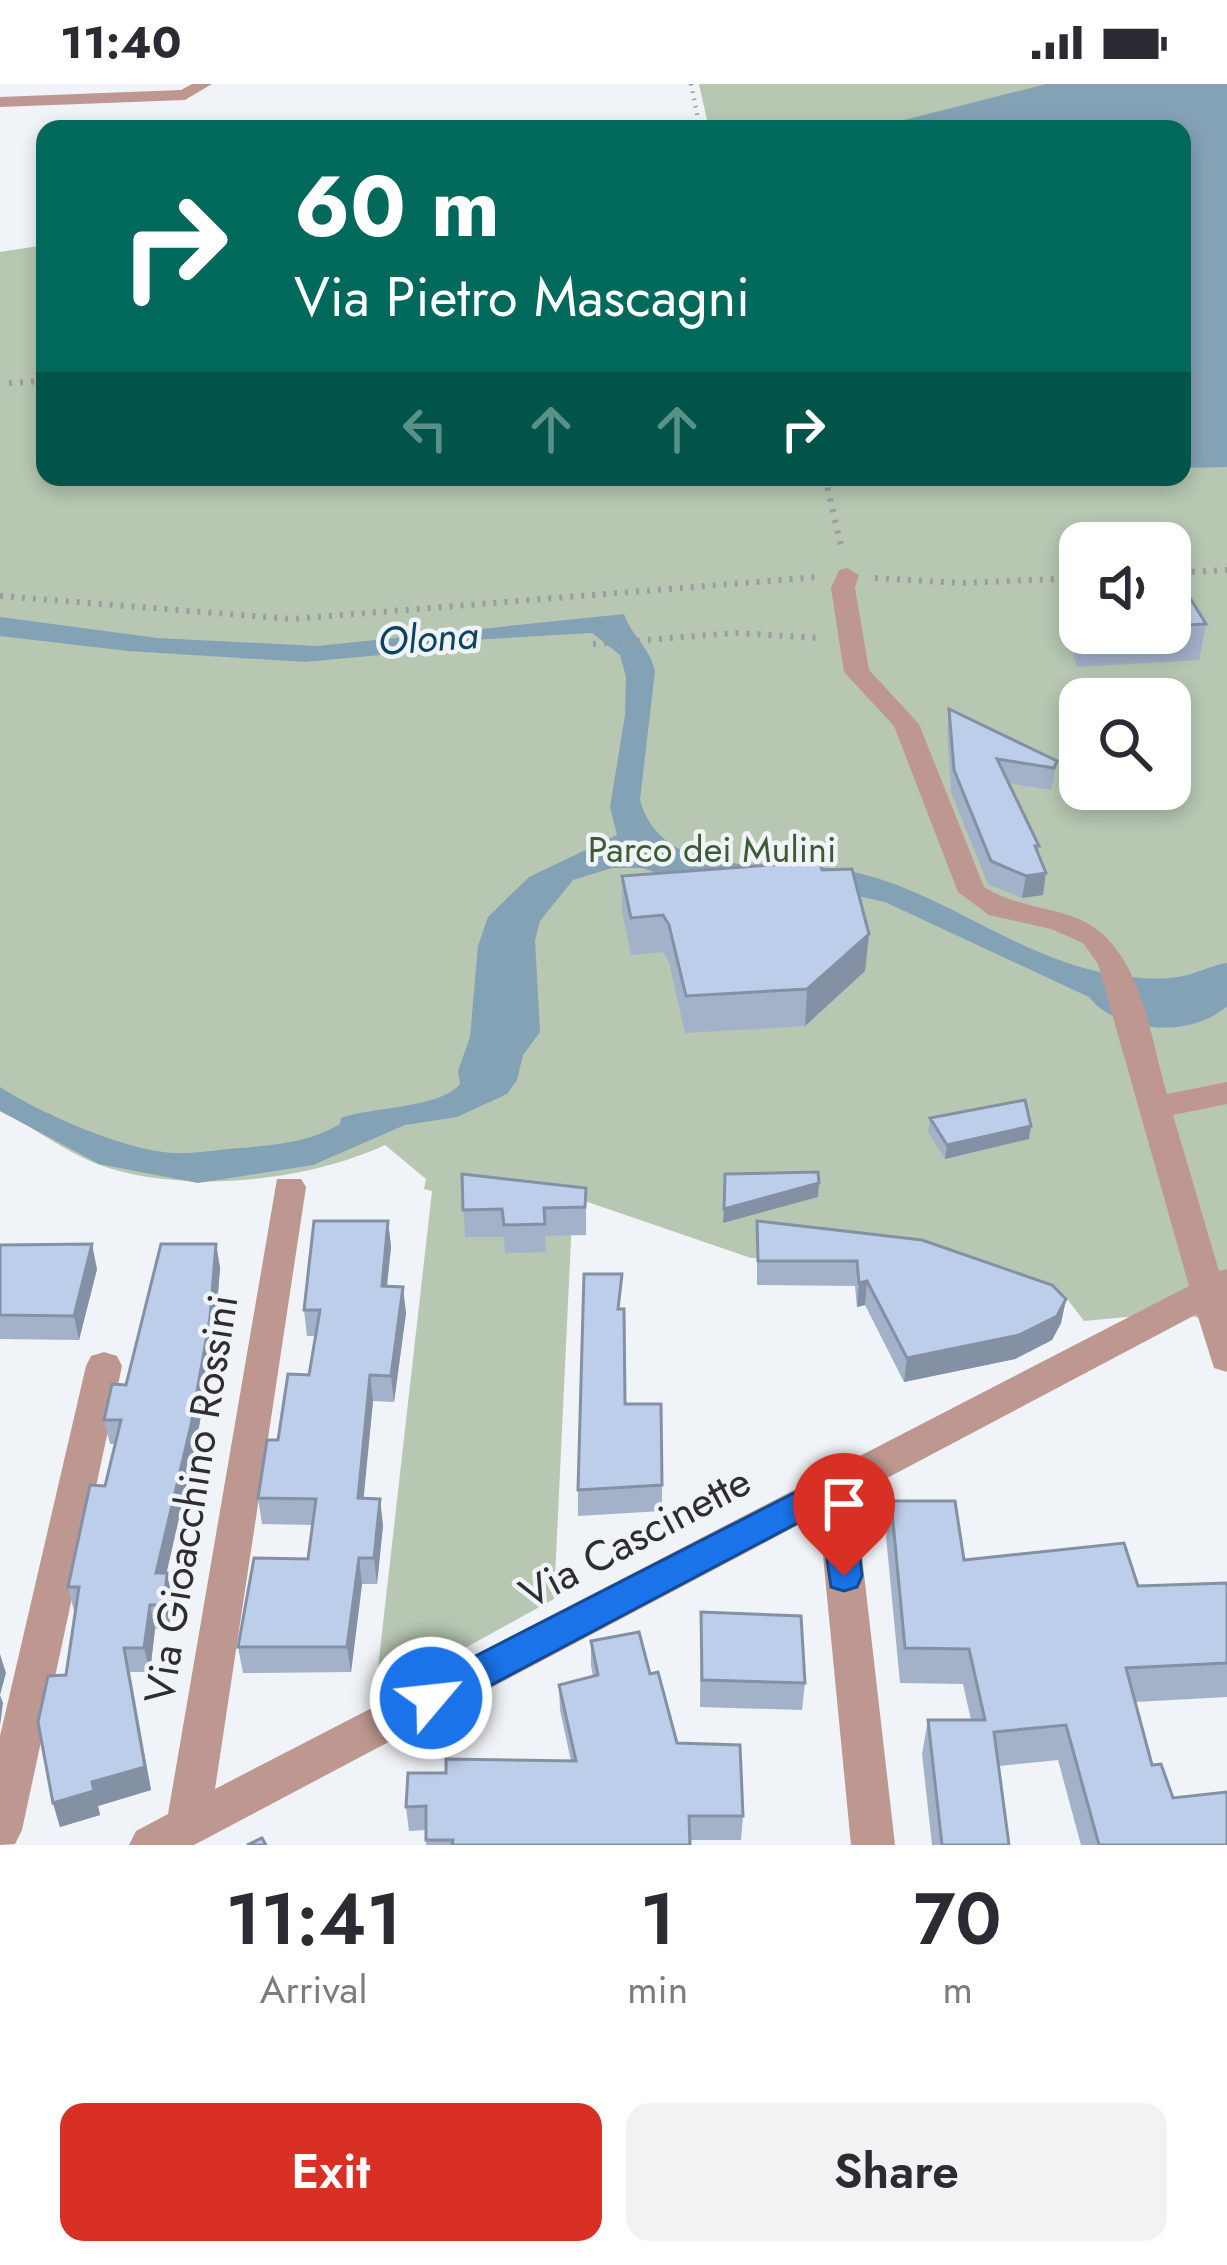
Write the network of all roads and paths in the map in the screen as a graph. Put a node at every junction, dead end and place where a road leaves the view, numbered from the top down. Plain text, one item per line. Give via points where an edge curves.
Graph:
1 (204, 84) edge
2 (691, 84) edge
3 (0, 102) edge
4 (698, 120) edge
5 (36, 381) edge
6 (9, 382) dead end
7 (827, 486) edge
8 (1227, 570) edge
9 (1191, 572) edge
10 (1059, 579) edge
11 (0, 596) edge
12 (847, 604) junction
13 (593, 644) dead end
14 (1227, 1093) edge
15 (1155, 1107) junction
16 (289, 1187) dead end
17 (1216, 1287) edge
18 (1227, 1358) edge
19 (104, 1366) dead end
20 (835, 1486) junction
21 (188, 1825) junction
22 (0, 1830) edge
23 (151, 1845) edge
24 (873, 1845) edge

1 - 3 street via 184,94
2 - 4 path
5 - 6 path
7 - 12 path
8 - 9 path
10 - 12 path via 960,583
11 - 12 path via 292,619 658,586
12 - 13 path via 736,633
12 - 15 street via 857,673 905,724 972,892 999,909 1093,936 1113,963
14 - 15 street
15 - 17 street
16 - 21 street, Via Gioacchino Rossini
17 - 18 street
17 - 20 street, Via Cascinette
19 - 22 street
20 - 21 street, Via Cascinette
20 - 24 street
21 - 23 street, Via Cascinette

